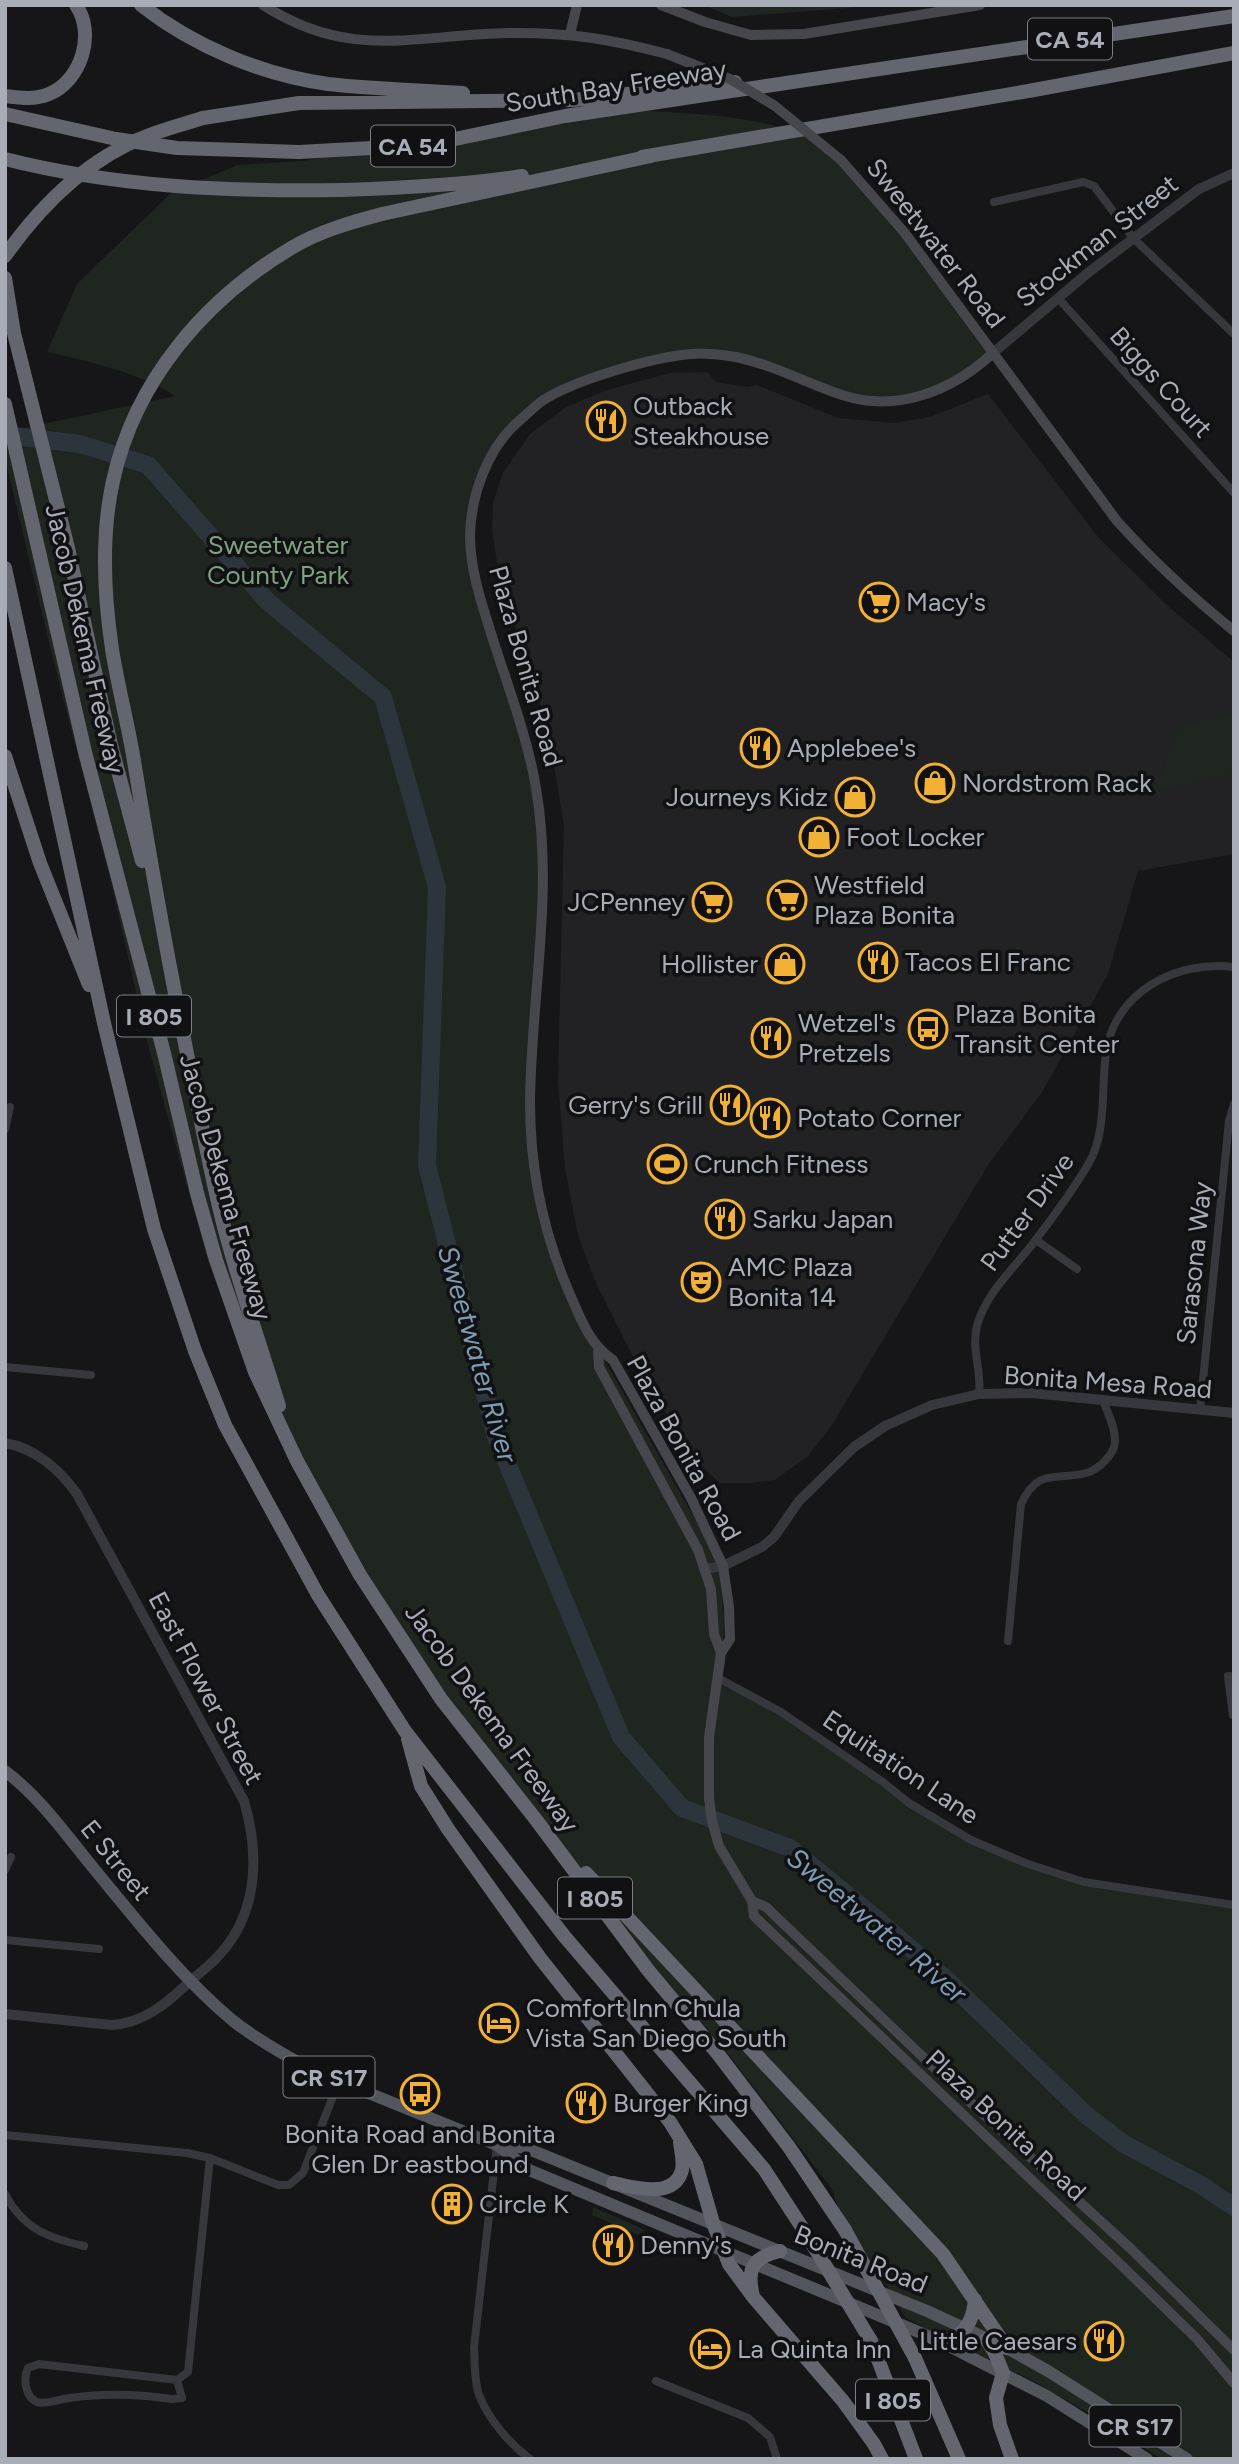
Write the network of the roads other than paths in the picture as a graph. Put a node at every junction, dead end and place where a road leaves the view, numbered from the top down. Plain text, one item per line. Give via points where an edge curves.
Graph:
1 (76, 5) edge
2 (141, 5) edge
3 (263, 5) edge
4 (577, 5) edge
5 (662, 5) edge
6 (980, 5) edge
7 (1234, 16) edge
8 (570, 34) junction
9 (1234, 53) edge
10 (819, 78) junction
11 (5, 96) edge
12 (505, 101) junction
13 (5, 114) edge
14 (651, 156) junction
15 (5, 159) edge
16 (1234, 173) edge
17 (995, 202) dead end
18 (1134, 239) junction
19 (5, 256) edge
20 (5, 278) edge
21 (1058, 298) junction
22 (1234, 334) edge
23 (993, 353) junction
24 (5, 404) edge
25 (1234, 493) edge
26 (5, 568) edge
27 (1234, 631) edge
28 (5, 756) edge
29 (162, 933) junction
30 (1234, 967) edge
31 (104, 1023) junction
32 (1234, 1104) edge
33 (10, 1107) dead end
34 (5, 1129) edge
35 (1036, 1240) junction
36 (1077, 1269) dead end
37 (598, 1350) junction
38 (5, 1367) edge
39 (91, 1375) dead end
40 (979, 1394) junction
41 (1103, 1400) junction
42 (1200, 1410) junction
43 (1234, 1413) edge
44 (5, 1443) edge
45 (296, 1461) junction
46 (723, 1566) junction
47 (704, 1569) junction
48 (1008, 1641) dead end
49 (721, 1653) junction
50 (1234, 1676) edge
51 (718, 1678) junction
52 (1233, 1715) edge
53 (405, 1731) junction
54 (5, 1771) edge
55 (537, 1821) junction
56 (11, 1857) dead end
57 (5, 1870) edge
58 (752, 1901) junction
59 (1234, 1905) edge
60 (5, 1940) edge
61 (99, 1949) dead end
62 (190, 1982) junction
63 (5, 2014) edge
64 (339, 2081) junction
65 (5, 2135) edge
66 (679, 2137) junction
67 (497, 2145) junction
68 (210, 2158) junction
69 (613, 2183) junction
70 (5, 2194) edge
71 (713, 2223) junction
72 (84, 2246) dead end
73 (780, 2251) junction
74 (723, 2252) junction
75 (754, 2264) junction
76 (754, 2298) junction
77 (975, 2300) junction
78 (967, 2329) junction
79 (933, 2338) junction
80 (986, 2339) junction
81 (1007, 2348) junction
82 (1234, 2350) edge
83 (1003, 2373) junction
84 (177, 2380) junction
85 (656, 2381) dead end
86 (1234, 2383) edge
87 (530, 2459) edge
88 (777, 2459) edge
89 (882, 2459) edge
90 (916, 2459) edge
91 (959, 2459) edge
92 (1012, 2459) edge
93 (1147, 2459) edge
94 (1187, 2459) edge

1 - 11 highway via 85,27 85,46 77,68 50,93 29,99
2 - 12 highway via 232,58 293,78 466,93
3 - 8 main road, Sweetwater Road via 302,27 360,41
4 - 8 main road
5 - 6 main road via 751,35 804,34
7 - 10 highway, South Bay Freeway / CA 54
8 - 23 main road, Sweetwater Road, bridge via 667,54 730,79 799,124 841,160 905,232
9 - 14 highway, CA 54
10 - 12 highway via 785,76 573,100
10 - 13 highway, South Bay Freeway / CA 54 via 565,116 426,145 299,152 177,148
12 - 19 highway, bridge via 299,103 203,118 145,136 101,159 54,195
14 - 15 highway, CA 54 via 421,188 281,191 168,186 52,171
14 - 29 highway via 352,222 296,246 229,291 186,335 157,377 135,415 118,461 105,560 112,647
16 - 18 street, Stockman Street via 1199,188
17 - 18 street via 1083,182 1094,186
18 - 21 street, Stockman Street
18 - 22 street
20 - 29 highway via 111,745
21 - 23 street, Stockman Street
21 - 25 street, Biggs Court
23 - 27 main road, Sweetwater Road via 1117,521 1194,599
23 - 37 main road, Plaza Bonita Road via 976,369 937,391 888,402 843,396 784,371 734,357 692,353 626,367 544,400 499,443 479,484 470,536 474,576 527,749 541,826 544,883 530,1102 540,1201 560,1272
24 - 45 highway, Jacob Dekema Freeway / I 805 via 85,752 208,1233 255,1372
26 - 31 highway, I 805
28 - 31 highway via 40,863
29 - 45 highway via 226,1235
30 - 35 street, Putter Drive via 1212,964 1177,971 1146,988 1122,1014 1106,1052 1102,1119 1091,1161
31 - 53 highway, I 805 via 154,1229 225,1425 318,1595
32 - 42 street, Sarasona Way
33 - 34 street
35 - 36 street
35 - 40 street, Putter Drive via 993,1294 978,1323 974,1350
37 - 46 main road, Plaza Bonita Road via 613,1360 691,1498
37 - 47 main road, Plaza Bonita Road via 599,1367 680,1513
38 - 39 street
40 - 41 street, Bonita Mesa Road via 1032,1393
40 - 46 street, Bonita Mesa Road via 932,1405 874,1433 827,1471 774,1537
41 - 42 street, Bonita Mesa Road
41 - 48 street via 1114,1430 1110,1454 1087,1473 1041,1480 1021,1504
42 - 43 street, Bonita Mesa Road
44 - 62 street, East Flower Street via 42,1459 77,1494 244,1801 255,1867 242,1921 224,1950
45 - 55 highway, Jacob Dekema Freeway / I 805 via 360,1576 441,1699
46 - 47 street, Bonita Mesa Road
46 - 49 main road, Plaza Bonita Road via 730,1639
47 - 49 main road, Plaza Bonita Road
49 - 51 main road, Plaza Bonita Road
50 - 52 street via 1228,1676
51 - 58 main road, Plaza Bonita Road via 709,1737 712,1821 719,1846
51 - 59 street, Equitation Lane via 781,1712 909,1803 971,1840 1084,1882
53 - 66 highway via 421,1786 448,1829 540,1958
53 - 90 highway, I 805, bridge via 565,1937 764,2169 871,2341
54 - 62 main road, E Street / CR S17 via 32,1794
55 - 77 highway via 943,2254
55 - 91 highway, Jacob Dekema Freeway / I 805, bridge via 789,2147 845,2230 915,2358
56 - 57 street
58 - 82 main road, Plaza Bonita Road via 766,1908
58 - 86 main road, Plaza Bonita Road via 754,1916 1128,2271
60 - 61 street
62 - 63 street via 162,2006 128,2024
62 - 64 main road, Bonita Road / CR S17 via 234,2022 285,2056
64 - 67 main road, Bonita Road / CR S17
64 - 68 street via 303,2173 289,2185 278,2185
65 - 68 street
66 - 69 highway via 681,2173 669,2186 652,2190
66 - 71 highway via 696,2164
67 - 69 main road, Bonita Road / CR S17 via 526,2148
67 - 74 main road, Bonita Road / CR S17 via 529,2170
67 - 87 street via 474,2347 475,2374 479,2395 496,2424
68 - 84 street via 188,2372
69 - 71 main road, Bonita Road / CR S17
70 - 72 street via 15,2210 44,2234
71 - 73 main road, Bonita Road / CR S17
71 - 74 highway
73 - 75 highway
73 - 78 main road, Bonita Road / CR S17
74 - 75 main road, Bonita Road / CR S17
74 - 76 highway
75 - 76 highway
75 - 79 main road, Bonita Road / CR S17
76 - 89 highway via 843,2401
77 - 78 highway
77 - 81 highway
78 - 79 highway via 953,2340
78 - 80 main road, Bonita Road / CR S17
79 - 83 main road, Bonita Road / CR S17
80 - 81 main road, Bonita Road / CR S17
80 - 83 highway
81 - 94 main road, Bonita Road / CR S17
83 - 92 highway via 996,2398
83 - 93 main road, Bonita Road / CR S17
84 - 84 street via 39,2364 25,2374 27,2389 38,2402 95,2394 181,2398
85 - 88 street via 748,2417 770,2437

